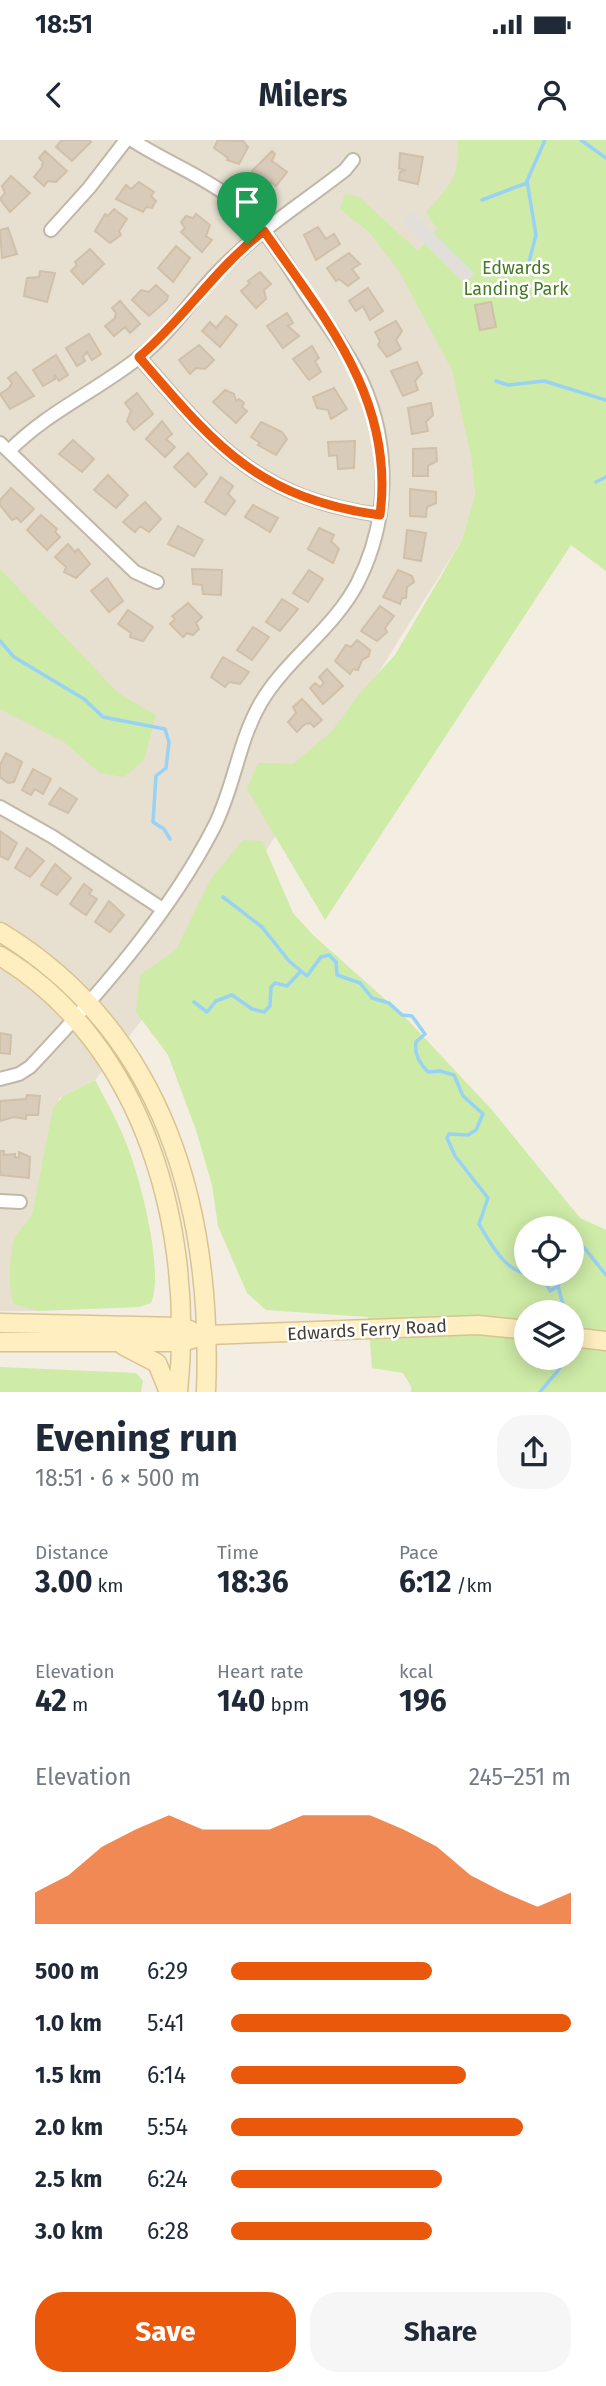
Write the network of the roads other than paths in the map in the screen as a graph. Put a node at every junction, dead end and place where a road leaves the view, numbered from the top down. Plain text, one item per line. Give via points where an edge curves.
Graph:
1 (126, 140) edge
2 (132, 140) edge
3 (353, 160) dead end
4 (51, 230) dead end
5 (264, 231) junction
6 (139, 357) junction
7 (4, 447) edge
8 (380, 515) junction
9 (157, 582) dead end
10 (0, 807) edge
11 (162, 908) junction
12 (0, 932) edge
13 (0, 956) edge
14 (89, 1005) junction
15 (76, 1020) junction
16 (0, 1079) edge
17 (0, 1201) edge
18 (20, 1202) dead end
19 (0, 1323) edge
20 (514, 1329) edge
21 (181, 1335) junction
22 (207, 1335) junction
23 (584, 1338) edge
24 (606, 1341) edge
25 (0, 1342) edge
26 (96, 1342) junction
27 (169, 1392) edge
28 (178, 1392) edge
29 (206, 1392) edge

1 - 4 street
2 - 5 street via 212,186
3 - 5 street
5 - 6 street via 219,270 176,323
5 - 8 street via 362,383 382,454
6 - 7 street
6 - 8 street via 205,434 247,468 294,494
7 - 9 street via 135,572
8 - 11 street via 356,584 329,625 290,664 261,703 241,746 216,824
10 - 11 street
11 - 14 street
12 - 14 main road via 40,960
13 - 15 main road
14 - 15 street
14 - 22 main road via 145,1083 170,1134 186,1179
15 - 16 street via 30,1068
15 - 21 main road via 128,1093 153,1152 169,1214
17 - 18 street
19 - 21 main road
20 - 22 main road, Edwards Ferry Road via 478,1325
21 - 22 main road, Edwards Ferry Road
21 - 26 main road
21 - 28 main road
22 - 29 main road
23 - 24 main road
25 - 26 main road
26 - 27 main road via 128,1347 158,1363

